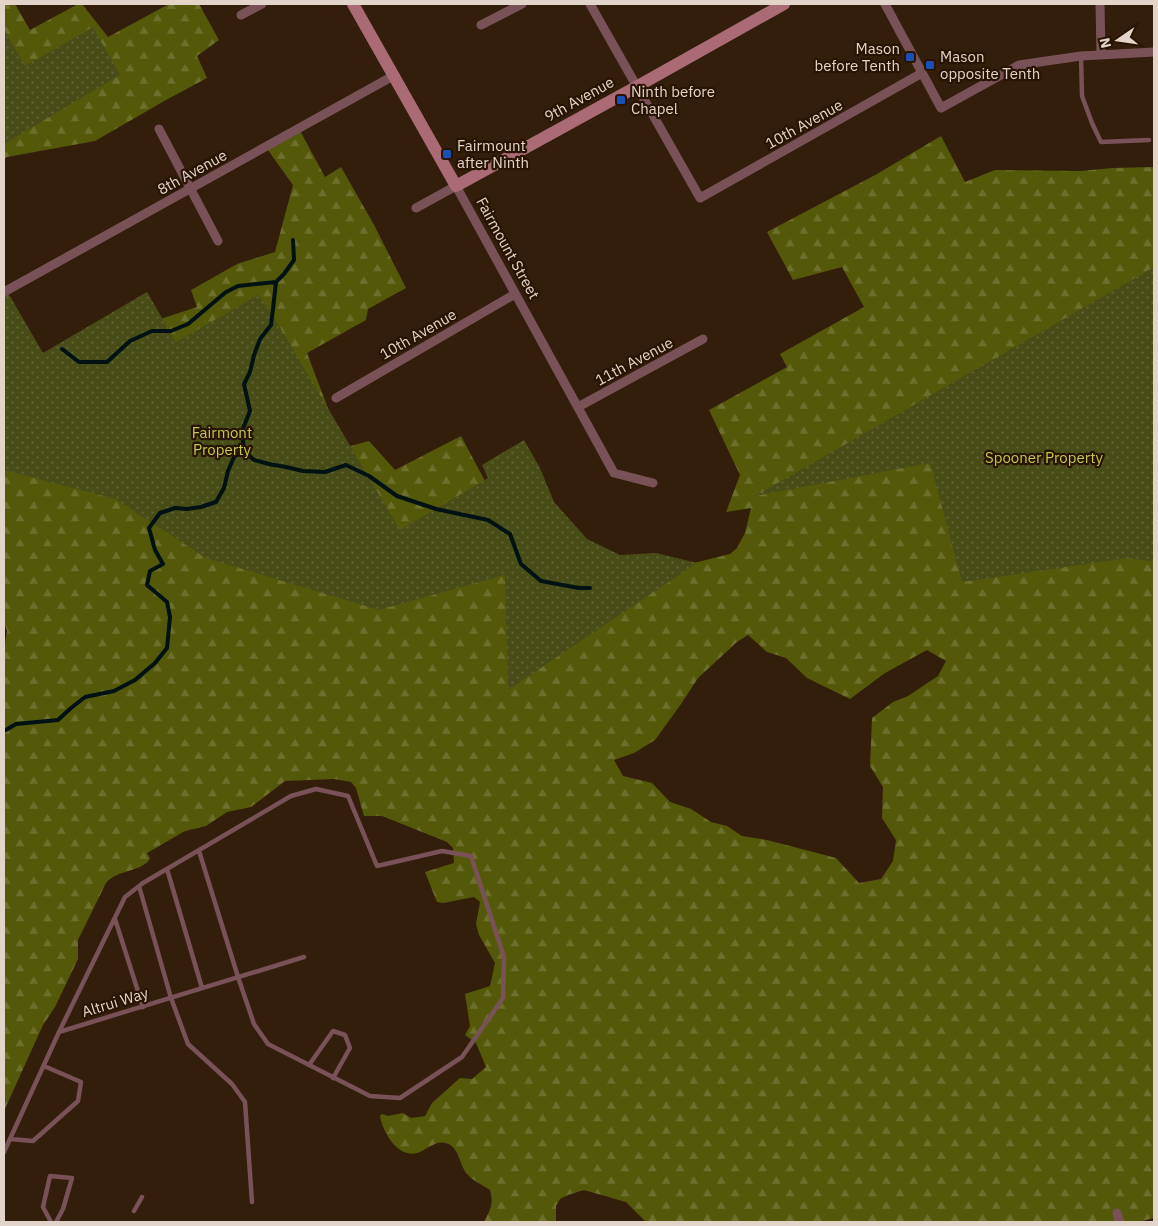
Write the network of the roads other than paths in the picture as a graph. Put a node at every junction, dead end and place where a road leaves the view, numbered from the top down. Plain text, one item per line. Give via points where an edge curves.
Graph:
1 (262, 4) edge
2 (353, 4) edge
3 (522, 4) edge
4 (590, 4) edge
5 (784, 4) edge
6 (885, 4) edge
7 (1100, 4) edge
8 (241, 15) dead end
9 (481, 25) dead end
10 (1154, 52) edge
11 (1101, 55) junction
12 (1081, 56) junction
13 (922, 73) junction
14 (393, 76) junction
15 (636, 87) junction
16 (159, 129) dead end
17 (1149, 140) dead end
18 (456, 186) junction
19 (191, 188) junction
20 (416, 208) dead end
21 (218, 241) dead end
22 (4, 292) edge
23 (514, 294) junction
24 (703, 339) dead end
25 (336, 398) dead end
26 (578, 407) junction
27 (653, 483) dead end
28 (198, 851) junction
29 (167, 869) junction
30 (139, 886) junction
31 (115, 919) junction
32 (304, 957) dead end
33 (238, 977) junction
34 (202, 988) junction
35 (171, 998) junction
36 (143, 1007) junction
37 (59, 1032) junction
38 (309, 1065) junction
39 (44, 1066) junction
40 (333, 1078) junction
41 (10, 1139) junction
42 (4, 1152) edge
43 (142, 1197) dead end
44 (252, 1202) dead end
45 (134, 1211) dead end
46 (1117, 1212) dead end
47 (51, 1222) edge
48 (56, 1222) edge
49 (1119, 1222) edge

1 - 8 street
2 - 14 street, Fairmount Street
3 - 9 street
4 - 15 street
5 - 15 street, 9th Avenue
6 - 13 street
7 - 11 street
10 - 11 street
11 - 12 street
12 - 13 street via 1020,65 941,108
12 - 17 lane via 1082,96 1101,142
13 - 15 street, 10th Avenue via 700,198
14 - 18 street, Fairmount Street
14 - 19 street, 8th Avenue
15 - 18 street, 9th Avenue
16 - 19 street
18 - 20 street, 9th Avenue
18 - 23 street, Fairmount Street
19 - 21 street
19 - 22 street, 8th Avenue
23 - 25 street, 10th Avenue
23 - 26 street, Fairmount Street
24 - 26 street, 11th Avenue
26 - 27 street, Fairmount Street via 614,473
28 - 29 lane
28 - 33 lane
28 - 40 lane via 291,796 316,790 348,796 376,866 442,851 471,856 504,957 503,998 462,1057 400,1098 370,1096
29 - 30 lane
29 - 34 lane
30 - 31 lane via 125,897
30 - 35 lane
31 - 36 lane
31 - 37 lane
32 - 33 lane, Altrui Way
33 - 34 lane, Altrui Way
33 - 38 lane via 254,1024 268,1044
34 - 35 lane, Altrui Way
35 - 36 lane, Altrui Way
35 - 44 lane via 188,1044 232,1084 245,1102
36 - 37 lane, Altrui Way
37 - 39 lane
38 - 40 lane
38 - 40 lane via 333,1031 345,1035 350,1048
39 - 41 lane
39 - 41 lane via 81,1082 78,1101 33,1141
41 - 42 lane
43 - 45 lane
46 - 49 street
47 - 48 lane via 43,1206 50,1176 72,1178

